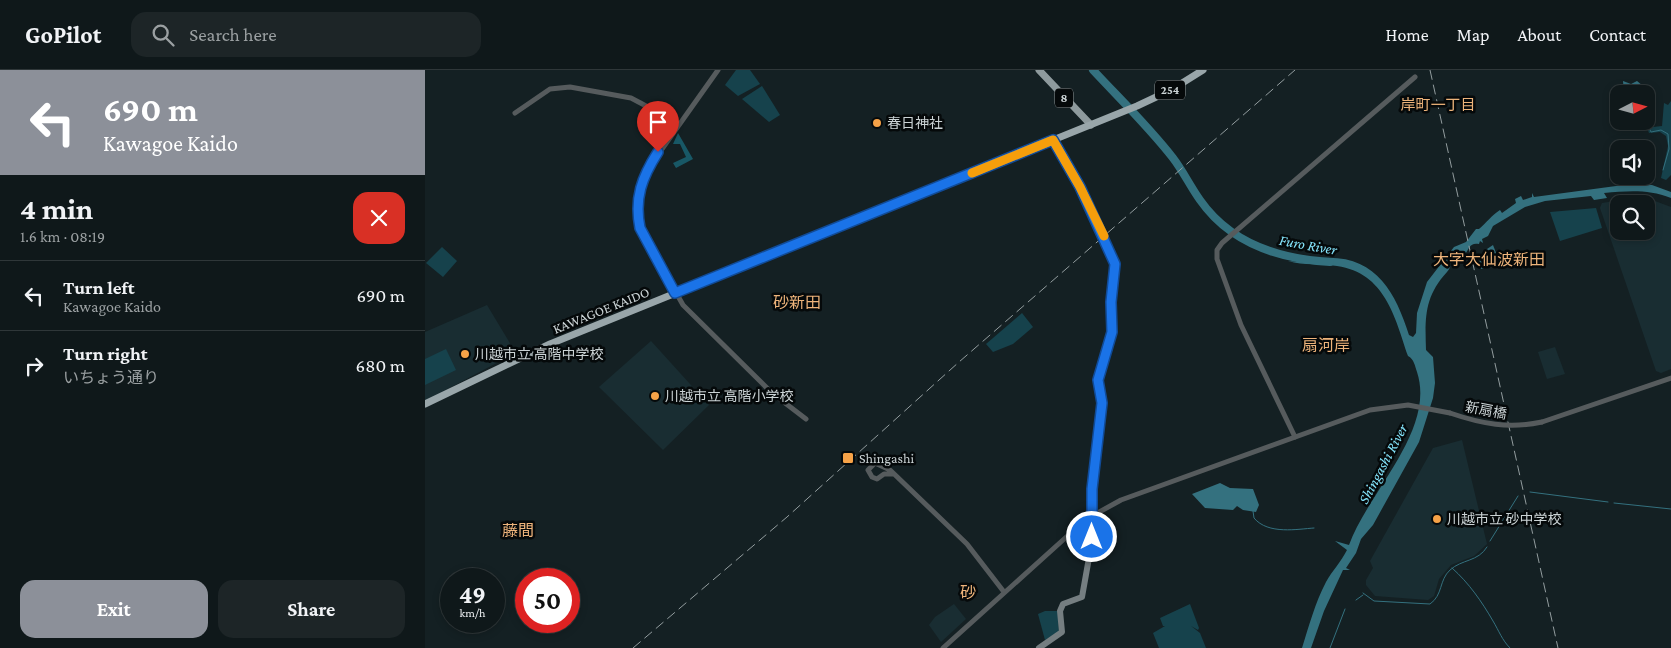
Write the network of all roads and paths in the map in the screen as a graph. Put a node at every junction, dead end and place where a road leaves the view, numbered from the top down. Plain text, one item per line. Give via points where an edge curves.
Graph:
1 (718, 70) edge
2 (1039, 70) edge
3 (1203, 70) edge
4 (1415, 77) dead end
5 (515, 113) dead end
6 (1091, 125) junction
7 (676, 127) junction
8 (1053, 140) junction
9 (675, 293) junction
10 (1671, 378) edge
11 (425, 404) edge
12 (806, 419) dead end
13 (1295, 437) junction
14 (893, 474) junction
15 (1092, 516) junction
16 (1003, 592) junction
17 (943, 648) edge
18 (1039, 648) edge

1 - 7 street
2 - 6 main road, 8
3 - 6 highway, KAWAGOE KAIDO / 254 via 1171,90
4 - 13 street via 1217,250 1218,262 1247,337
5 - 7 street via 550,90 570,87 631,98
6 - 8 highway, KAWAGOE KAIDO / 254
7 - 9 street via 645,173 637,208 640,228
8 - 9 highway, KAWAGOE KAIDO / 254
8 - 15 main road via 1080,187 1115,264 1112,332 1098,380 1102,403
9 - 11 highway, KAWAGOE KAIDO / 254 via 511,361
9 - 12 street via 698,322 772,394
10 - 13 street, 新扇橋, bridge via 1542,422 1521,426 1485,424 1439,410 1402,405 1370,410
13 - 15 street, 新扇橋 via 1121,500
14 - 14 street via 884,474 877,479 868,470 878,463
14 - 16 street via 967,544
15 - 16 street, 新扇橋
15 - 18 main road via 1092,541 1082,597 1063,604 1060,611 1062,632
16 - 17 street, 新扇橋

